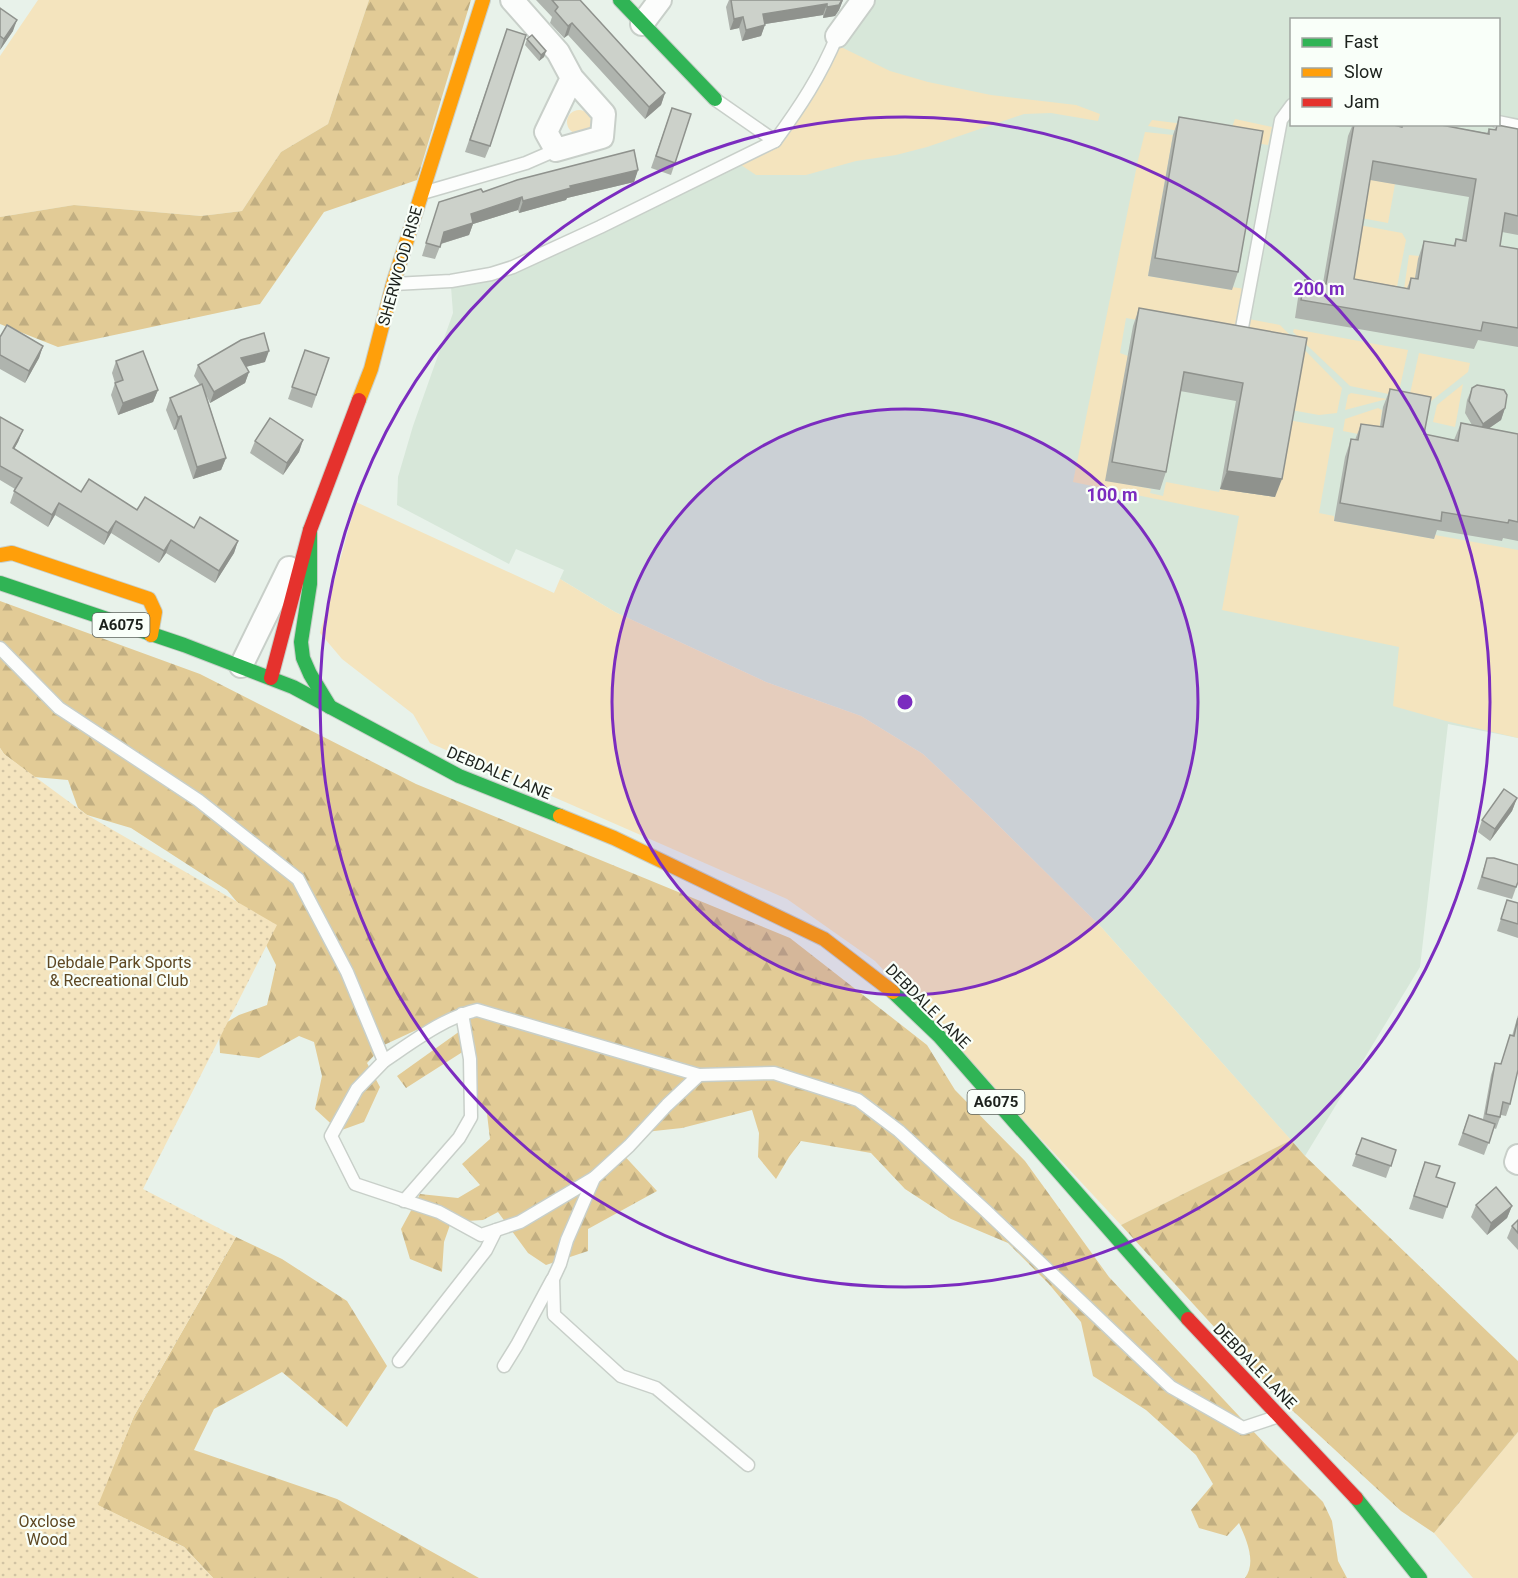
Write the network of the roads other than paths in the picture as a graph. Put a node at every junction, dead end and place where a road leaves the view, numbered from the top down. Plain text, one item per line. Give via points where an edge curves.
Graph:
1 (483, 0) edge
2 (512, 0) edge
3 (620, 0) edge
4 (660, 0) edge
5 (863, 0) edge
6 (642, 24) junction
7 (837, 36) joint
8 (572, 78) junction
9 (715, 99) joint
10 (1290, 108) edge
11 (1500, 122) edge
12 (1518, 126) edge
13 (775, 141) junction
14 (556, 150) junction
15 (421, 193) junction
16 (393, 284) junction
17 (1241, 333) edge
18 (310, 530) junction
19 (0, 555) edge
20 (0, 583) edge
21 (151, 635) junction
22 (0, 648) edge
23 (241, 666) junction
24 (271, 678) junction
25 (330, 707) junction
26 (462, 1014) junction
27 (384, 1061) junction
28 (699, 1075) junction
29 (594, 1178) junction
30 (404, 1201) junction
31 (496, 1230) junction
32 (553, 1279) junction
33 (399, 1361) dead end
34 (504, 1366) dead end
35 (1280, 1416) junction
36 (748, 1465) dead end
37 (1420, 1578) edge

1 - 15 main road, SHERWOOD RISE
2 - 8 street via 558,52
3 - 6 main road
4 - 6 street
5 - 7 street
6 - 9 main road
7 - 13 lane via 803,103
8 - 14 street via 546,132
8 - 14 street via 604,114 602,137
9 - 13 lane
10 - 17 lane via 1281,120
11 - 12 lane
13 - 16 lane via 513,267 451,281
14 - 15 lane via 526,164
15 - 16 main road, SHERWOOD RISE
16 - 18 main road, SHERWOOD RISE via 371,369
18 - 23 street, SHERWOOD RISE
18 - 24 main road, SHERWOOD RISE
18 - 25 main road via 310,584 301,642 310,674
19 - 21 main road via 12,553 150,599 156,613
20 - 21 main road, DEBDALE LANE / A6075
21 - 23 main road, DEBDALE LANE / A6075
22 - 27 lane via 59,708 198,800 298,879 347,972
23 - 24 main road, DEBDALE LANE / A6075
24 - 25 main road, DEBDALE LANE / A6075
25 - 35 main road, DEBDALE LANE / A6075 via 459,776 614,838 824,939 884,982 939,1036 1209,1343
26 - 27 lane
26 - 28 lane via 477,1010
26 - 30 lane via 470,1059 471,1117 459,1138
27 - 30 lane via 357,1089 331,1136 355,1184
28 - 29 lane
28 - 35 lane via 774,1073 858,1100 899,1131 1171,1387 1243,1428
29 - 31 lane via 520,1222
29 - 32 lane
30 - 31 lane via 439,1212 481,1236
31 - 33 lane via 486,1250
32 - 34 lane
32 - 36 lane via 554,1315 621,1376 656,1388
35 - 37 main road, DEBDALE LANE / A6075 via 1358,1500

